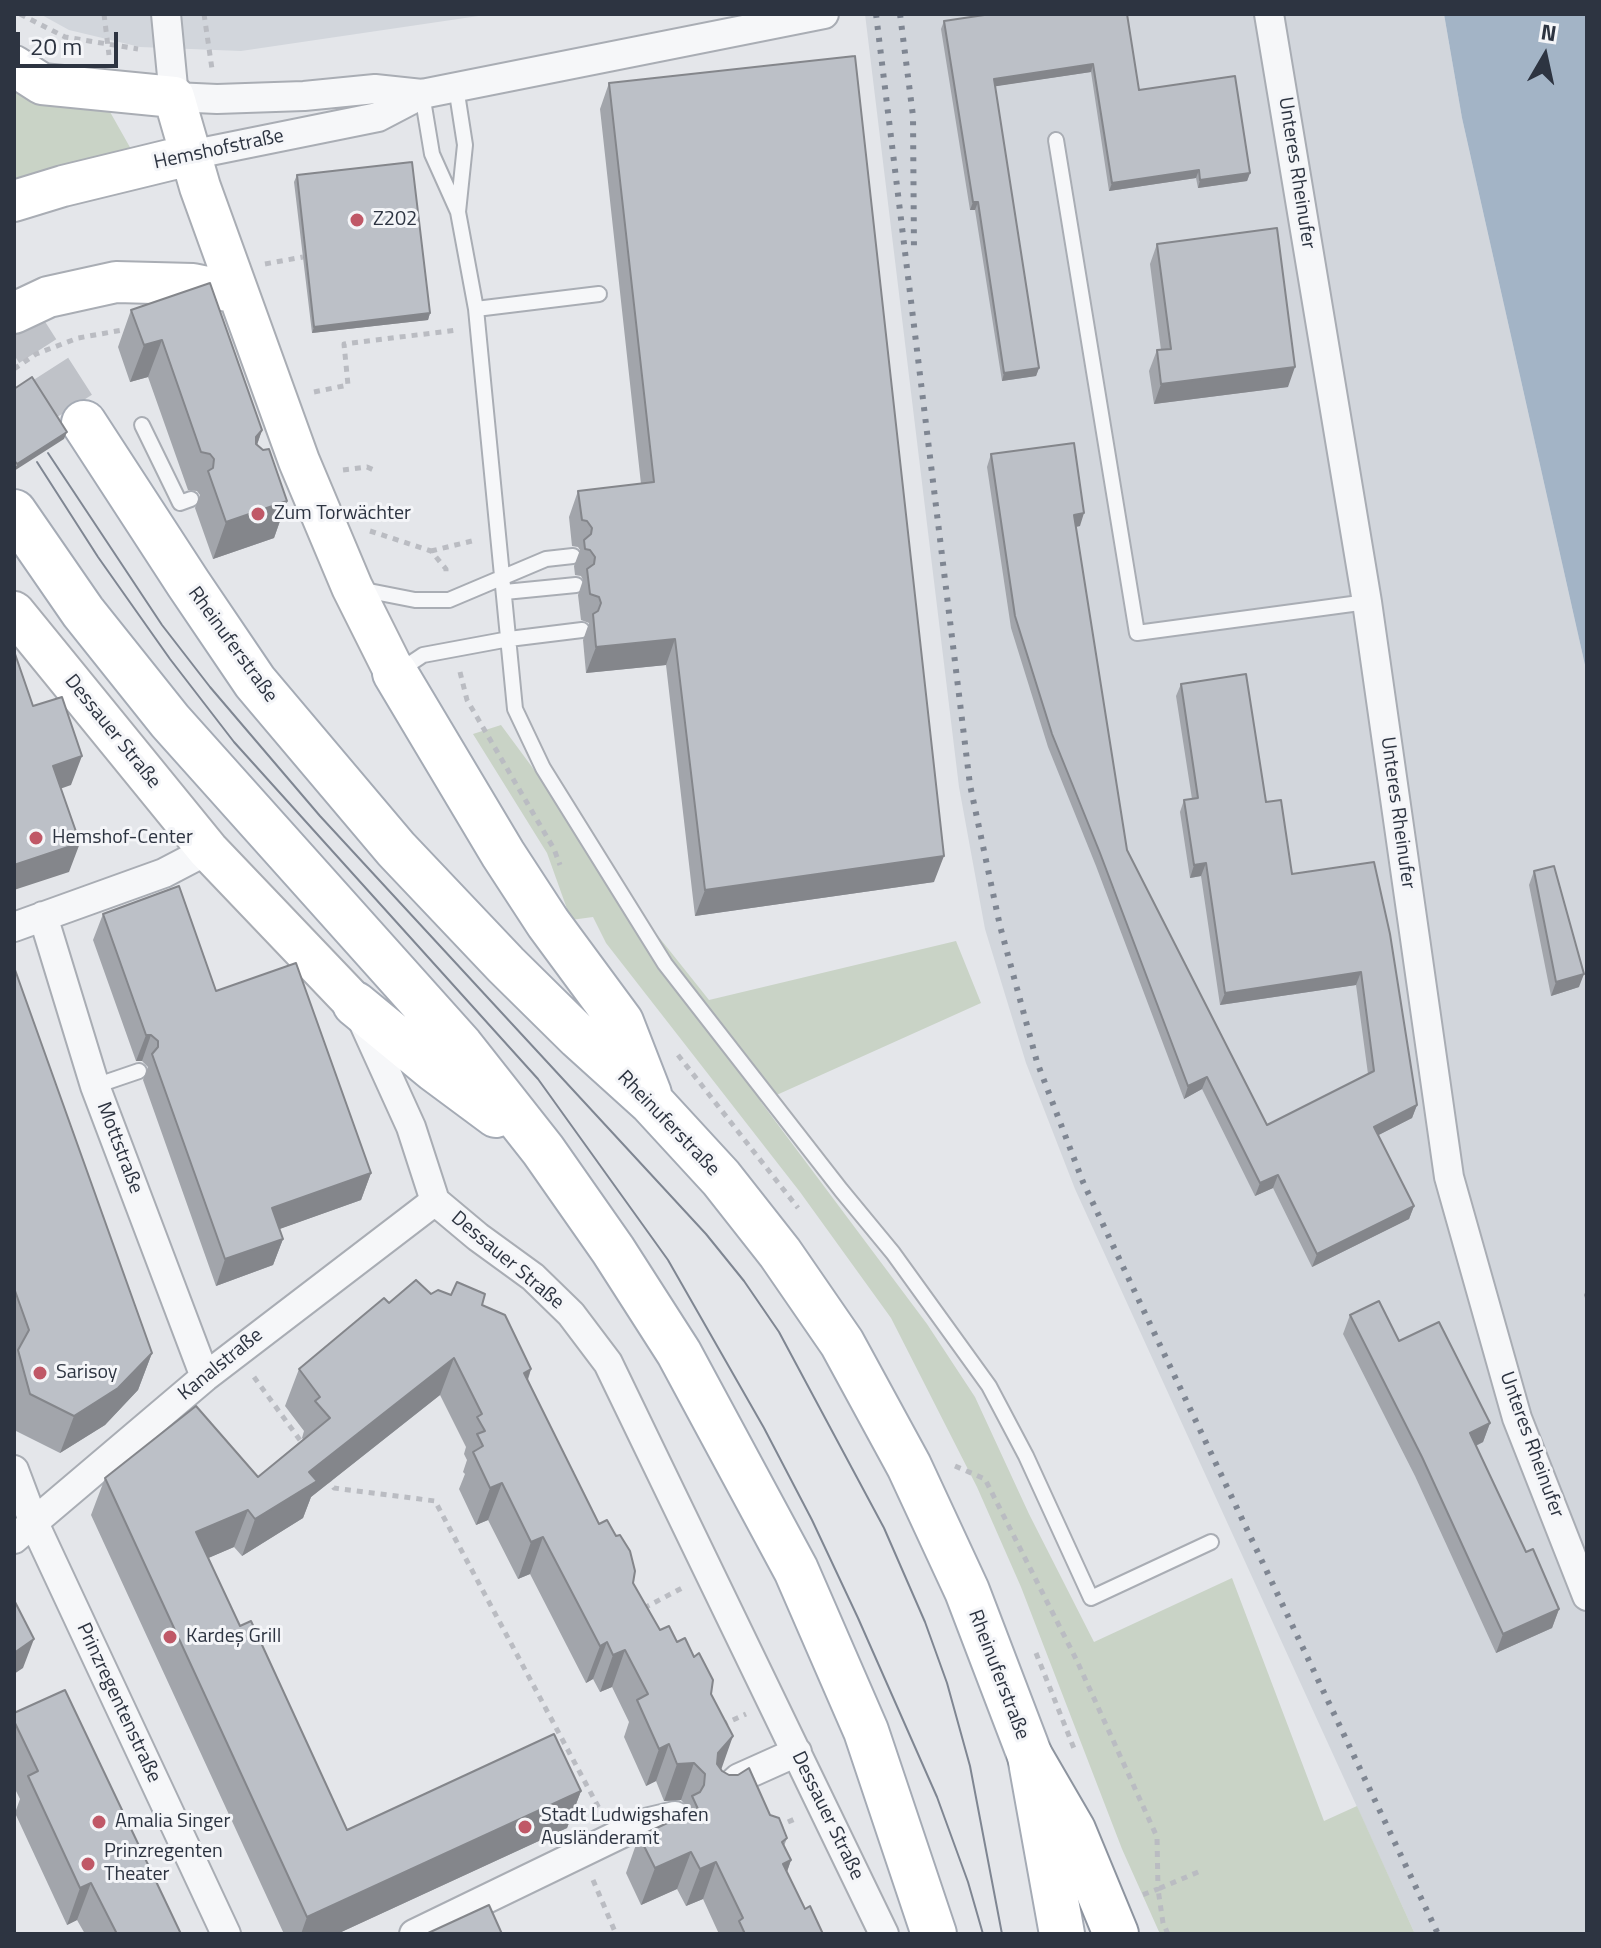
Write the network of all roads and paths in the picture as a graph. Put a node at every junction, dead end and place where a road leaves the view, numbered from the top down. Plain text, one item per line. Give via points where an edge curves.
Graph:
1 (20, 14) edge
2 (104, 14) edge
3 (166, 14) edge
4 (204, 14) edge
5 (824, 14) edge
6 (1269, 14) edge
7 (107, 46) junction
8 (170, 52) junction
9 (210, 57) junction
10 (23, 77) edge
11 (456, 87) junction
12 (113, 91) junction
13 (422, 94) junction
14 (174, 97) junction
15 (217, 99) junction
16 (1056, 140) dead end
17 (190, 155) junction
18 (14, 201) edge
19 (458, 212) junction
20 (303, 257) edge
21 (249, 279) junction
22 (599, 294) dead end
23 (476, 309) junction
24 (14, 313) edge
25 (138, 327) edge
26 (478, 328) junction
27 (14, 369) edge
28 (305, 393) dead end
29 (84, 423) tunnel mouth
30 (142, 425) dead end
31 (307, 465) junction
32 (376, 471) dead end
33 (191, 499) dead end
34 (14, 512) edge
35 (500, 535) junction
36 (431, 551) dead end
37 (573, 556) dead end
38 (504, 577) junction
39 (576, 585) dead end
40 (352, 587) junction
41 (505, 592) junction
42 (1367, 602) junction
43 (14, 612) edge
44 (582, 630) dead end
45 (509, 639) junction
46 (395, 673) junction
47 (208, 850) junction
48 (43, 916) junction
49 (14, 927) edge
50 (355, 1004) junction
51 (139, 1071) dead end
52 (95, 1086) junction
53 (652, 1103) junction
54 (543, 1150) junction
55 (435, 1201) junction
56 (236, 1353) junction
57 (205, 1377) junction
58 (307, 1451) edge
59 (955, 1466) dead end
60 (14, 1470) edge
61 (325, 1475) edge
62 (24, 1531) edge
63 (1211, 1542) dead end
64 (710, 1573) junction
65 (1587, 1596) edge
66 (633, 1613) edge
67 (772, 1701) junction
68 (716, 1728) edge
69 (797, 1752) junction
70 (1030, 1756) junction
71 (723, 1784) edge
72 (671, 1807) dead end
73 (824, 1807) junction
74 (765, 1832) edge
75 (615, 1837) junction
76 (582, 1853) junction
77 (1203, 1870) dead end
78 (1158, 1889) junction
79 (1142, 1895) dead end
80 (226, 1934) edge
81 (414, 1934) edge
82 (616, 1934) edge
83 (884, 1934) edge
84 (934, 1934) edge
85 (1062, 1934) edge
86 (1116, 1934) edge
87 (1168, 1934) edge

1 - 7 path via 65,37
2 - 7 path
3 - 8 street
4 - 9 path
5 - 11 street, Hemshofstraße
6 - 42 street, Unteres Rheinufer
7 - 8 path
7 - 12 path
8 - 9 path
8 - 14 street
9 - 15 path
10 - 12 main road
11 - 13 street, Hemshofstraße
11 - 19 lane via 465,145
12 - 14 main road
13 - 15 street, Hemshofstraße via 375,89
13 - 17 street, Hemshofstraße via 378,117
13 - 19 lane via 432,154
14 - 15 street, Hemshofstraße
14 - 17 main road
16 - 42 lane via 1137,633
17 - 18 main road, Hemshofstraße
17 - 21 main road
19 - 23 lane
20 - 21 path
21 - 24 main road via 116,282 48,297
21 - 31 main road
22 - 23 lane
23 - 26 lane
25 - 27 path via 78,338
26 - 28 path via 344,344 348,385
26 - 35 lane
29 - 53 main road, Rheinuferstraße via 265,694 396,849 579,1037
30 - 33 lane via 180,503
31 - 32 path
31 - 40 main road
34 - 54 main road via 83,612 170,721 461,1046
35 - 36 path
35 - 38 lane
37 - 38 lane via 546,559
38 - 40 lane via 449,600 415,600
38 - 41 lane
39 - 41 lane
40 - 46 main road
41 - 45 lane
42 - 65 street, Unteres Rheinufer via 1449,1177 1517,1418
43 - 47 main road, Dessauer Straße
44 - 45 lane
45 - 46 lane via 423,655
45 - 63 lane via 515,709 543,768 665,964 893,1253 989,1386 1091,1598
46 - 53 main road via 503,854 621,1022
47 - 48 street via 164,873
47 - 50 main road, Dessauer Straße
48 - 49 street
48 - 52 street, Mottstraße
50 - 54 main road
50 - 55 street, Dessauer Straße via 411,1127
51 - 52 lane
52 - 57 street, Mottstraße
53 - 70 main road, Rheinuferstraße via 771,1240 842,1343 909,1466 967,1591
54 - 84 main road via 679,1353 777,1532 866,1731
55 - 56 street, Kanalstraße
55 - 64 street, Dessauer Straße via 533,1277 599,1351
56 - 57 street, Kanalstraße
56 - 58 path
57 - 62 street, Kanalstraße
59 - 78 path via 985,1479 1077,1661 1157,1837
60 - 62 street, Prinzregentenstraße
61 - 75 path via 334,1488 435,1501
62 - 80 street, Prinzregentenstraße
64 - 66 path
64 - 67 street, Dessauer Straße
67 - 68 path
67 - 69 street, Dessauer Straße
69 - 71 street
69 - 73 street, Dessauer Straße
70 - 85 main road, Rheinuferstraße
70 - 86 main road via 1073,1830
72 - 75 street
73 - 74 path
73 - 83 street, Dessauer Straße
75 - 76 street
76 - 81 street
76 - 82 path
77 - 78 path
78 - 79 path
78 - 87 path

